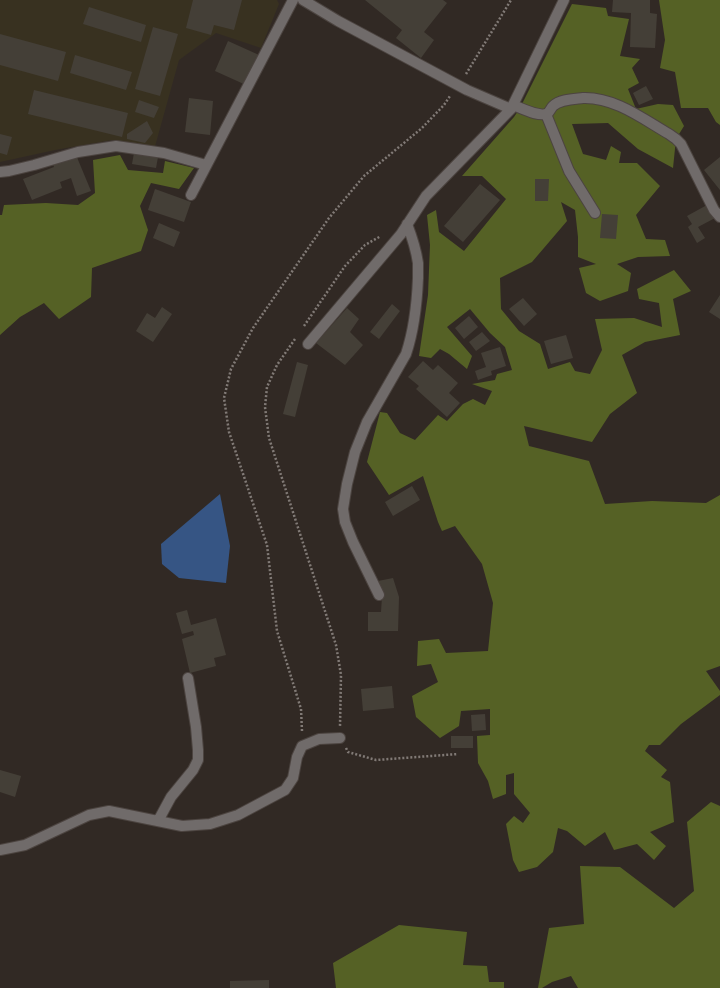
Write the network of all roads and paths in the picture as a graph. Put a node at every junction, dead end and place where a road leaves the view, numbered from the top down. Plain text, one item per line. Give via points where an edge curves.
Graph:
1 (294, 0) edge
2 (303, 0) edge
3 (511, 0) edge
4 (564, 0) edge
5 (463, 88) junction
6 (509, 106) junction
7 (546, 114) junction
8 (206, 165) junction
9 (0, 172) edge
10 (191, 195) dead end
11 (595, 212) dead end
12 (720, 217) edge
13 (407, 224) junction
14 (308, 344) dead end
15 (379, 595) dead end
16 (188, 678) dead end
17 (340, 738) dead end
18 (302, 746) junction
19 (158, 821) junction
20 (0, 850) edge

1 - 8 street
2 - 5 street
3 - 5 path
4 - 6 street
5 - 6 street
5 - 18 path via 422,128 364,176 329,218 252,328 231,369 224,398 229,432 267,545 277,631 301,709
6 - 7 street via 536,114
6 - 13 street via 426,196
7 - 11 street via 569,171
7 - 12 street via 555,104 562,101 583,98 606,101 669,134 680,144
8 - 9 street via 164,154 116,146 78,152
8 - 10 street
13 - 14 street
13 - 15 street via 418,264 418,291 409,343 406,354 367,422 355,452 343,509 353,542
16 - 19 street via 196,727 198,760 171,797
17 - 18 street via 319,739
18 - 19 street via 293,778 285,790 238,815 210,824 182,826
19 - 20 street via 109,811 88,815 25,845

